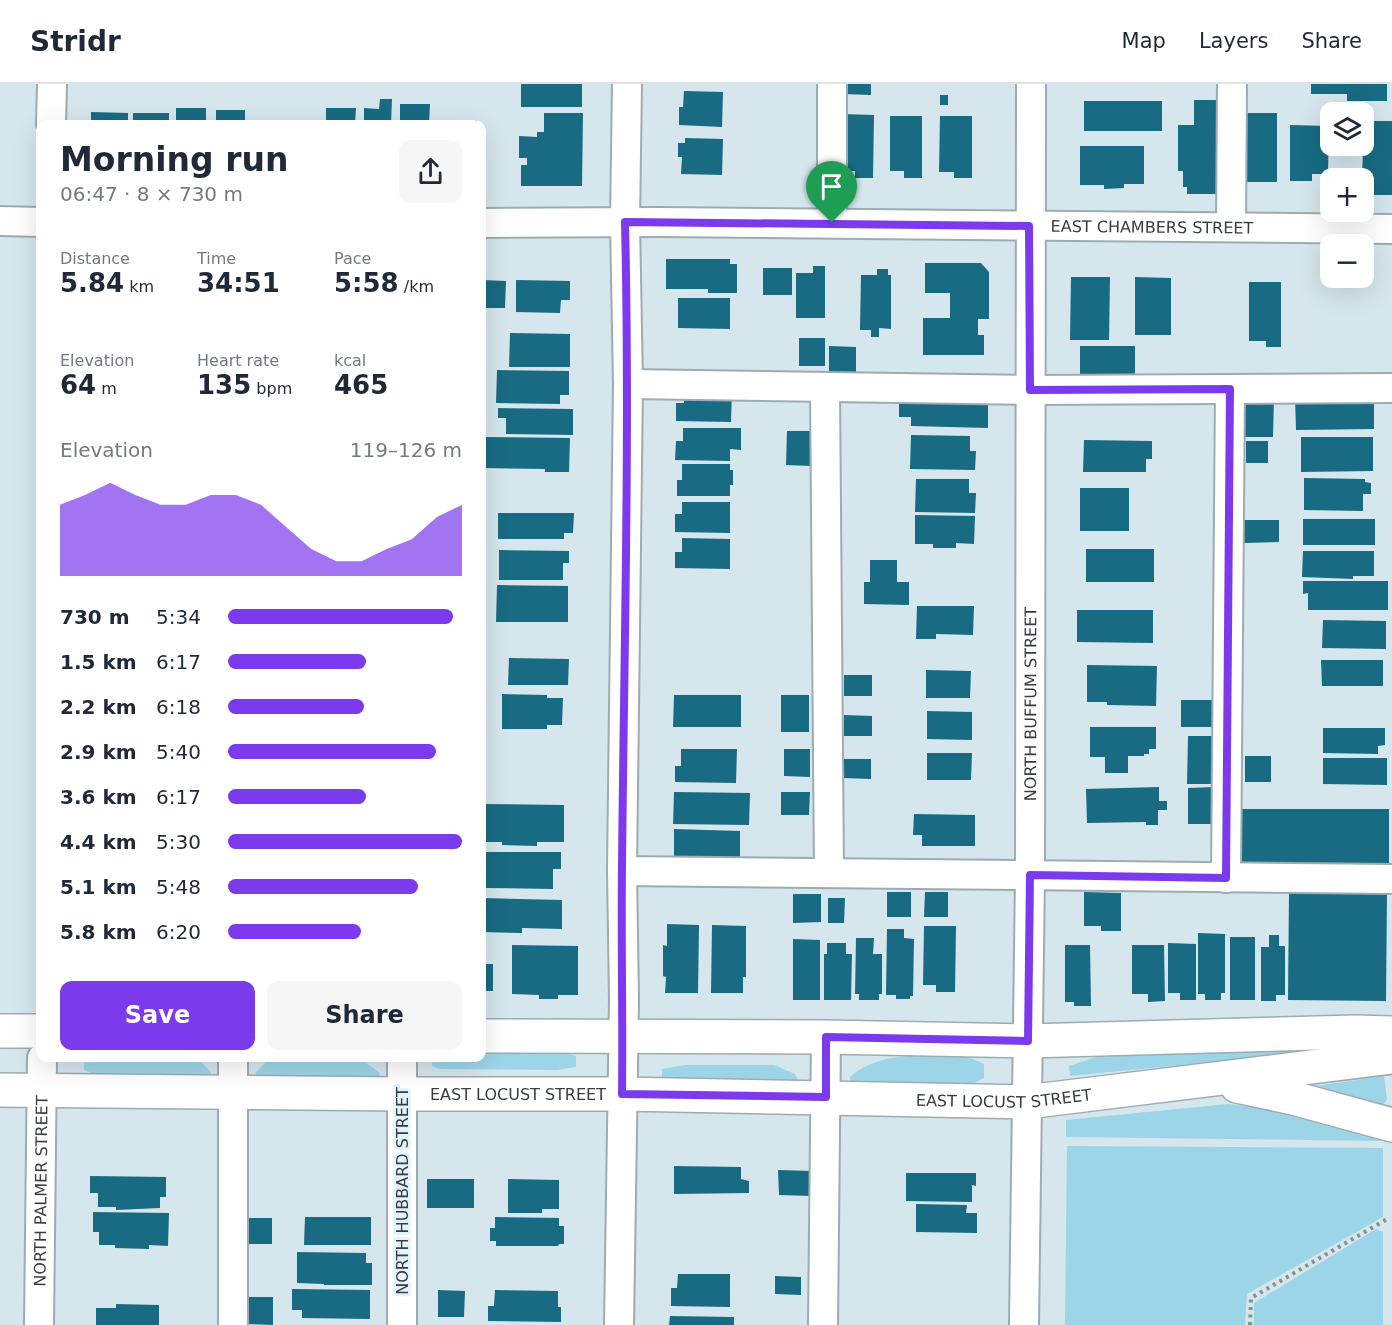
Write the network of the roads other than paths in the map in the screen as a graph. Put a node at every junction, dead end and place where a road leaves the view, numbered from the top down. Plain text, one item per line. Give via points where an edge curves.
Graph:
1 (52, 84) edge
2 (627, 84) edge
3 (832, 84) edge
4 (1031, 84) edge
5 (1232, 84) edge
6 (51, 120) edge
7 (0, 222) edge
8 (36, 222) edge
9 (625, 222) junction
10 (486, 223) edge
11 (832, 223) junction
12 (1029, 226) junction
13 (1231, 226) junction
14 (1392, 229) edge
15 (628, 384) junction
16 (825, 388) junction
17 (1392, 388) edge
18 (1230, 389) junction
19 (1030, 390) junction
20 (622, 871) junction
21 (829, 873) junction
22 (1030, 875) junction
23 (1226, 878) junction
24 (1392, 879) edge
25 (0, 1031) edge
26 (36, 1031) edge
27 (1392, 1033) edge
28 (486, 1036) edge
29 (623, 1037) junction
30 (826, 1037) junction
31 (1028, 1041) junction
32 (1392, 1057) edge
33 (42, 1062) edge
34 (233, 1062) edge
35 (402, 1062) edge
36 (1212, 1081) junction
37 (0, 1090) edge
38 (42, 1090) junction
39 (232, 1093) junction
40 (622, 1094) junction
41 (401, 1095) junction
42 (826, 1097) junction
43 (1028, 1102) junction
44 (1392, 1125) edge
45 (39, 1325) edge
46 (233, 1325) edge
47 (402, 1325) edge
48 (619, 1325) edge
49 (823, 1325) edge
50 (1024, 1325) edge

1 - 6 street
2 - 9 street
3 - 11 street
4 - 12 street, NORTH BUFFUM STREET
5 - 13 street
7 - 8 street
9 - 10 street, EAST CHAMBERS STREET
9 - 11 street, EAST CHAMBERS STREET
9 - 15 street
11 - 12 street, EAST CHAMBERS STREET
12 - 13 street, EAST CHAMBERS STREET
12 - 19 street, NORTH BUFFUM STREET
13 - 14 street, EAST CHAMBERS STREET
15 - 16 street
15 - 20 street
16 - 19 street
16 - 21 street
17 - 18 street
18 - 19 street
18 - 23 street
19 - 22 street, NORTH BUFFUM STREET
20 - 21 street
20 - 29 street
21 - 22 street
22 - 23 street
22 - 31 street, NORTH BUFFUM STREET
23 - 24 street
25 - 26 main road
27 - 31 main road
28 - 29 main road
29 - 30 main road
29 - 40 street
30 - 31 main road
30 - 42 street
31 - 43 street, NORTH BUFFUM STREET
32 - 36 main road, EAST LOCUST STREET
33 - 38 street, NORTH PALMER STREET
34 - 39 street
35 - 41 street, NORTH HUBBARD STREET
36 - 43 main road, EAST LOCUST STREET
36 - 44 main road
37 - 38 main road, EAST LOCUST STREET
38 - 39 main road, EAST LOCUST STREET
38 - 45 street, NORTH PALMER STREET
39 - 41 main road, EAST LOCUST STREET
39 - 46 street
40 - 41 main road, EAST LOCUST STREET
40 - 42 main road, EAST LOCUST STREET
40 - 48 street
41 - 47 street, NORTH HUBBARD STREET
42 - 43 main road, EAST LOCUST STREET
42 - 49 street
43 - 50 street, NORTH BUFFUM STREET

